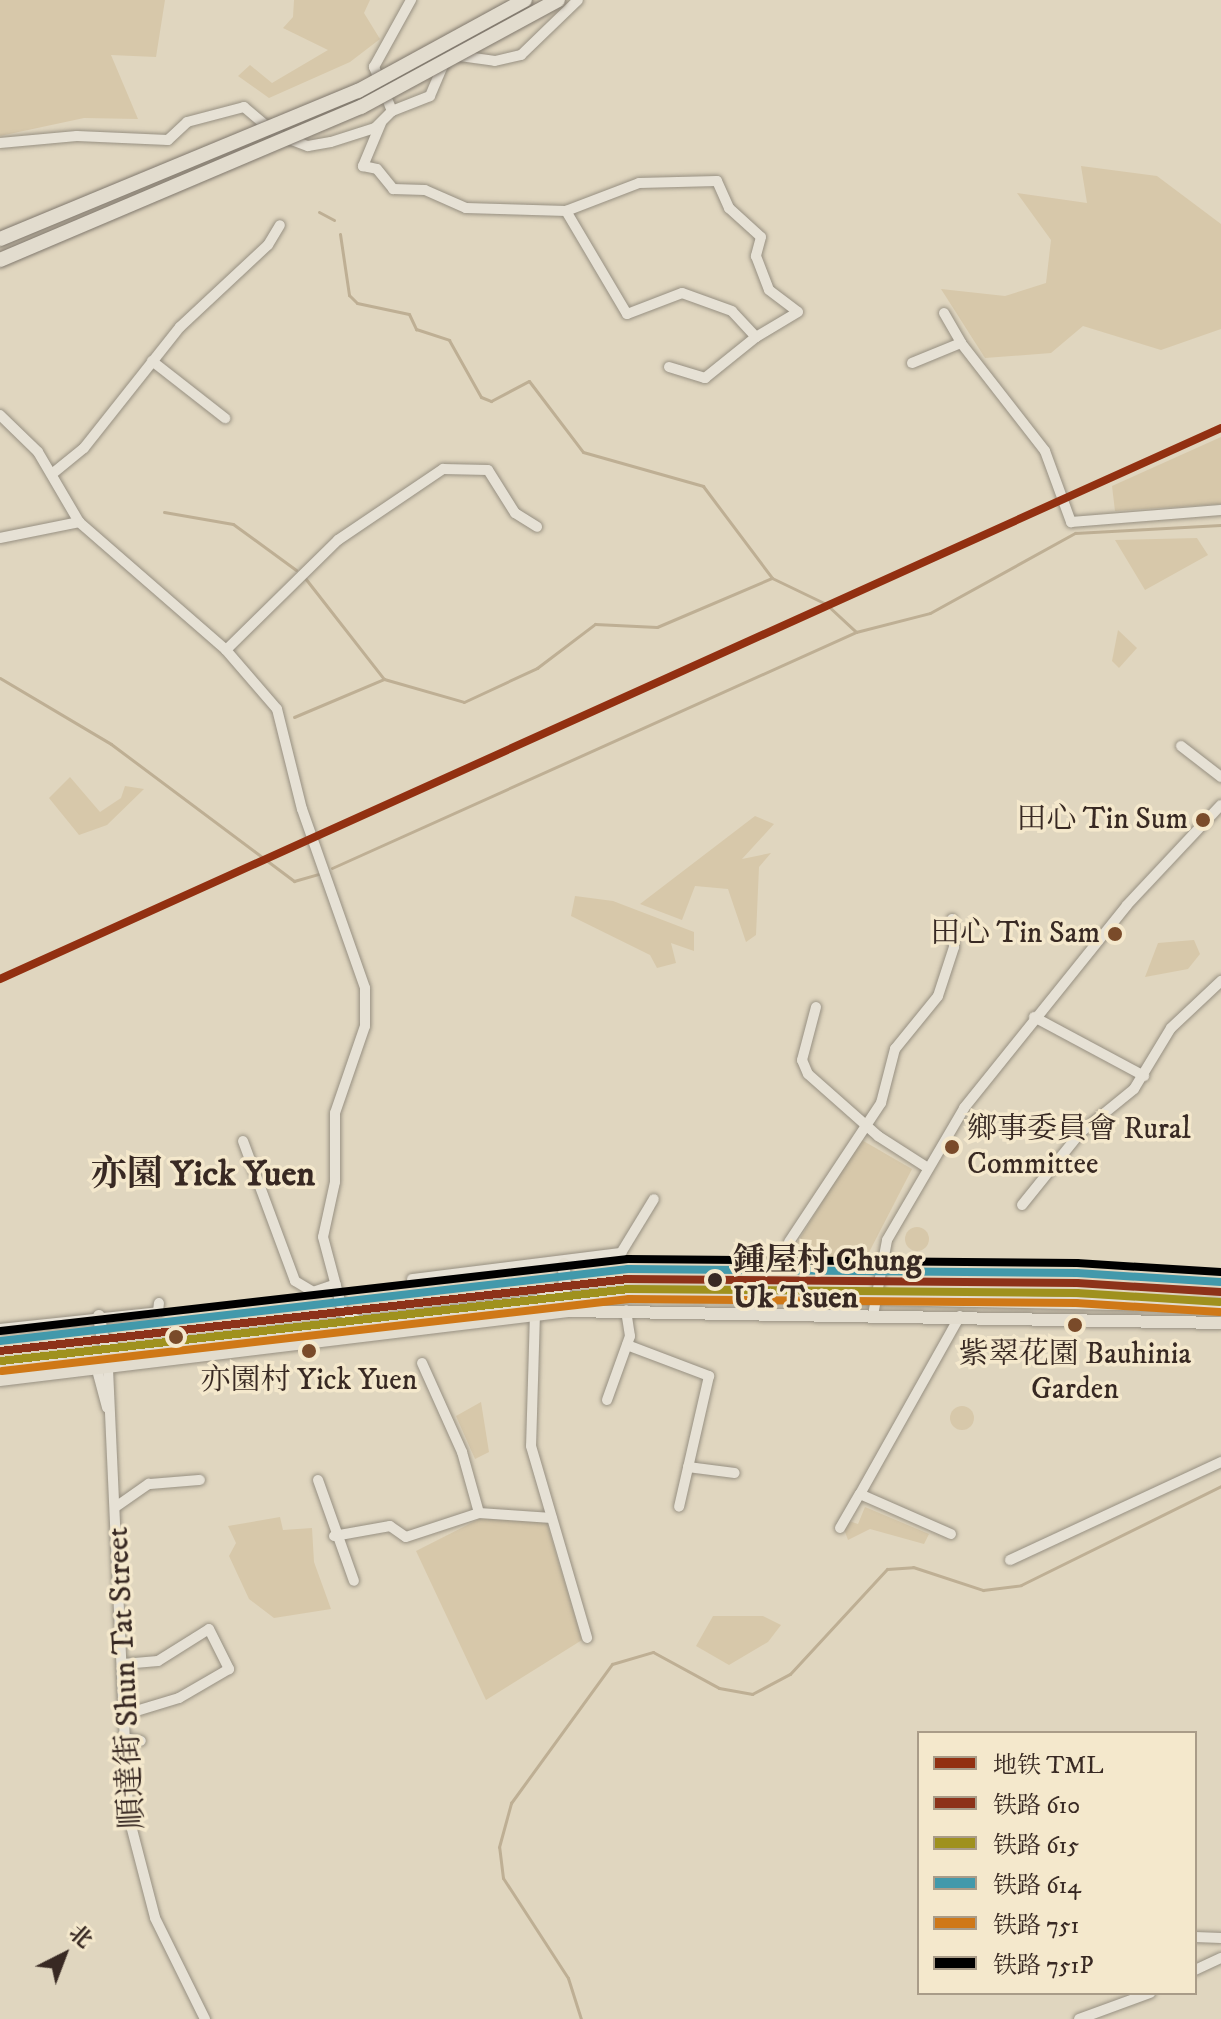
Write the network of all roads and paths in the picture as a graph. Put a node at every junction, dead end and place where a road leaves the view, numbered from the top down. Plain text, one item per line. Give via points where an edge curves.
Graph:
1 (411, 0) edge
2 (525, 0) edge
3 (558, 0) edge
4 (578, 0) edge
5 (392, 111) junction
6 (381, 123) junction
7 (0, 143) edge
8 (566, 211) junction
9 (280, 225) dead end
10 (0, 239) edge
11 (0, 260) edge
12 (944, 313) dead end
13 (756, 337) junction
14 (961, 343) junction
15 (152, 361) junction
16 (912, 363) dead end
17 (669, 367) dead end
18 (0, 415) edge
19 (225, 418) dead end
20 (52, 474) junction
21 (1221, 510) edge
22 (79, 522) junction
23 (537, 527) dead end
24 (0, 538) edge
25 (226, 650) junction
26 (1181, 746) dead end
27 (1221, 777) edge
28 (1221, 805) edge
29 (952, 919) dead end
30 (1221, 981) edge
31 (816, 1007) dead end
32 (1034, 1017) junction
33 (1144, 1076) junction
34 (867, 1124) junction
35 (243, 1141) dead end
36 (925, 1166) junction
37 (654, 1199) dead end
38 (1022, 1205) dead end
39 (789, 1242) dead end
40 (564, 1264) junction
41 (412, 1279) dead end
42 (336, 1284) junction
43 (565, 1288) junction
44 (622, 1295) junction
45 (579, 1298) junction
46 (875, 1298) junction
47 (543, 1300) junction
48 (159, 1303) dead end
49 (1221, 1306) edge
50 (626, 1310) junction
51 (343, 1312) junction
52 (535, 1313) junction
53 (873, 1315) junction
54 (99, 1316) junction
55 (960, 1316) junction
56 (360, 1322) junction
57 (1221, 1323) edge
58 (319, 1326) junction
59 (0, 1329) edge
60 (627, 1345) junction
61 (97, 1351) junction
62 (422, 1363) dead end
63 (0, 1367) edge
64 (103, 1370) junction
65 (0, 1380) edge
66 (607, 1400) dead end
67 (1221, 1462) edge
68 (688, 1467) junction
69 (735, 1473) dead end
70 (200, 1480) dead end
71 (318, 1480) dead end
72 (860, 1494) junction
73 (117, 1506) junction
74 (679, 1507) dead end
75 (479, 1513) junction
76 (552, 1518) junction
77 (840, 1528) dead end
78 (951, 1534) dead end
79 (334, 1536) junction
80 (1010, 1560) dead end
81 (354, 1581) dead end
82 (587, 1638) dead end
83 (123, 1664) junction
84 (123, 1715) junction
85 (123, 1738) junction
86 (141, 1741) dead end
87 (1197, 1937) edge
88 (1221, 1938) edge
89 (1221, 1958) edge
90 (1197, 1969) edge
91 (1146, 1995) edge
92 (1111, 2015) edge
93 (205, 2019) edge
94 (1079, 2019) edge

1 - 5 street via 374,67
2 - 10 highway, bridge via 358,91
3 - 11 highway, bridge via 348,113
4 - 5 street via 521,55 449,57 430,96
5 - 6 street
6 - 7 street via 308,146 276,134 244,107 187,122 168,140 65,136
6 - 8 street via 363,166 377,169 393,189 425,190 466,208
8 - 13 street via 627,314 682,293 732,311
8 - 13 street via 639,183 717,181 729,208 761,237 756,256 769,290 798,312
9 - 15 street
12 - 14 street
13 - 17 street via 705,378
14 - 16 street
14 - 21 street via 1045,451 1071,522
15 - 19 street
15 - 20 street via 84,448
18 - 20 street
20 - 22 street
22 - 24 street
22 - 25 street
23 - 25 street via 515,513 488,470 443,469 338,540
25 - 42 street via 267,690 365,988 365,1026 335,1113 335,1182 323,1229
26 - 27 street
28 - 32 street
29 - 34 street via 954,947 938,996 895,1049 888,1089
30 - 33 street via 1171,1028
31 - 34 street via 802,1060 808,1074
32 - 33 street
32 - 36 street
33 - 38 street via 1062,1152
34 - 36 street
34 - 39 street
35 - 42 street via 295,1281 313,1292
36 - 46 street via 887,1240
37 - 40 street via 621,1253
40 - 41 street
40 - 43 main road
42 - 51 street
43 - 45 main road
43 - 47 main road
44 - 45 main road
44 - 46 main road
44 - 50 main road
45 - 47 main road
46 - 49 main road
46 - 53 street
47 - 56 main road
48 - 54 street via 158,1312
50 - 52 main road
50 - 53 main road
50 - 60 street
51 - 56 street
51 - 58 street
52 - 64 main road
52 - 76 street via 529,1419
53 - 55 main road
54 - 59 street
54 - 61 main road
55 - 57 main road
55 - 72 street
56 - 58 main road
58 - 61 main road
60 - 66 street
60 - 68 street via 709,1376
61 - 63 main road
61 - 64 main road
62 - 75 street via 462,1452
64 - 65 main road
64 - 73 street, 順達街 Shun Tat Street
67 - 80 street
68 - 69 street
68 - 74 street
70 - 73 street via 149,1484
71 - 79 street
72 - 77 street
72 - 78 street
73 - 83 street, 順達街 Shun Tat Street
75 - 76 street
75 - 79 street via 417,1535 401,1536 387,1526
76 - 82 street
79 - 81 street
83 - 84 street, 順達街 Shun Tat Street
83 - 84 street via 158,1661 209,1629 229,1669 179,1698
84 - 85 street, 順達街 Shun Tat Street
85 - 86 street
85 - 93 street, 順達街 Shun Tat Street via 141,1880
87 - 88 street
89 - 90 street
91 - 92 street
92 - 94 street

